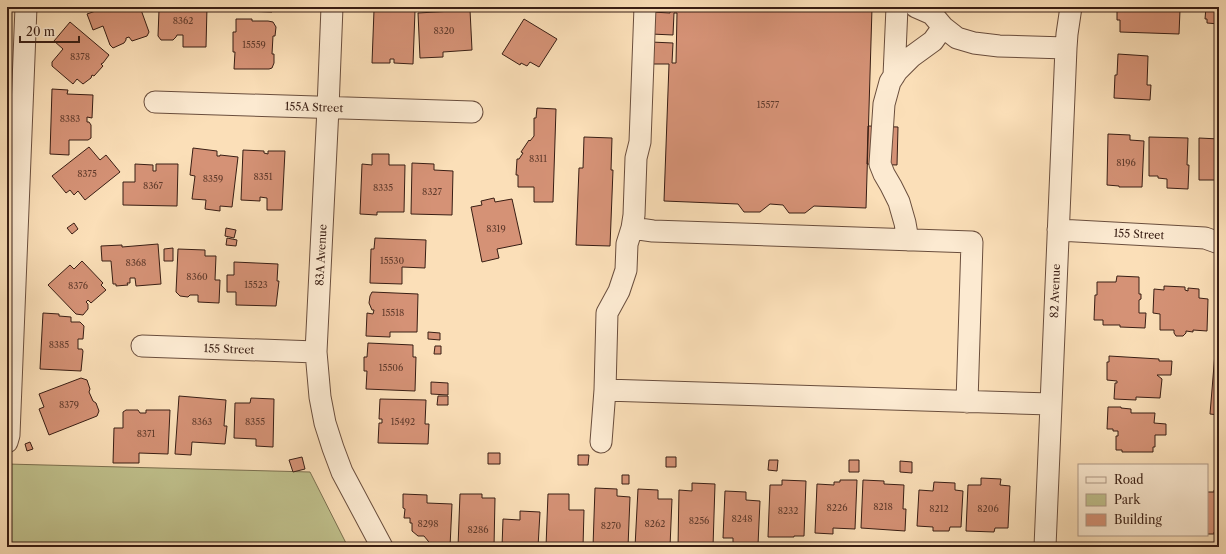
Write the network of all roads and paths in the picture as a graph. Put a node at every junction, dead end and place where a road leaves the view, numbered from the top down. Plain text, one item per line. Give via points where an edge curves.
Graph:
1 (26, 7) edge
2 (332, 7) edge
3 (645, 7) edge
4 (897, 7) edge
5 (916, 7) edge
6 (1064, 7) edge
7 (1071, 7) edge
8 (943, 27) junction
9 (1066, 41) junction
10 (894, 76) junction
11 (155, 102) dead end
12 (328, 108) junction
13 (472, 112) dead end
14 (632, 228) junction
15 (1058, 230) junction
16 (908, 240) junction
17 (1219, 243) edge
18 (142, 346) dead end
19 (316, 352) junction
20 (605, 390) junction
21 (967, 402) junction
22 (1051, 404) junction
23 (7, 442) edge
24 (602, 442) dead end
25 (382, 547) edge
26 (1045, 547) edge

1 - 23 street
2 - 12 street, 83A Avenue
3 - 14 street via 640,142 636,158
4 - 10 street
5 - 8 street via 932,14
6 - 9 street, 82 Avenue
7 - 9 street, 82 Avenue
8 - 9 street via 957,38 999,46
8 - 10 street via 933,41 911,57
9 - 15 street, 82 Avenue
10 - 16 street via 884,104 880,164 899,202
11 - 12 street, 155A Street
12 - 13 street, 155A Street
12 - 19 street, 83A Avenue
14 - 16 street via 653,231
14 - 20 street via 620,291 607,313
15 - 17 street, 155 Street via 1205,238
15 - 22 street, 82 Avenue
16 - 21 street via 972,242
18 - 19 street, 155 Street
19 - 25 street, 83A Avenue via 325,423 342,472
20 - 21 street
20 - 24 street
21 - 22 street
22 - 26 street, 82 Avenue

